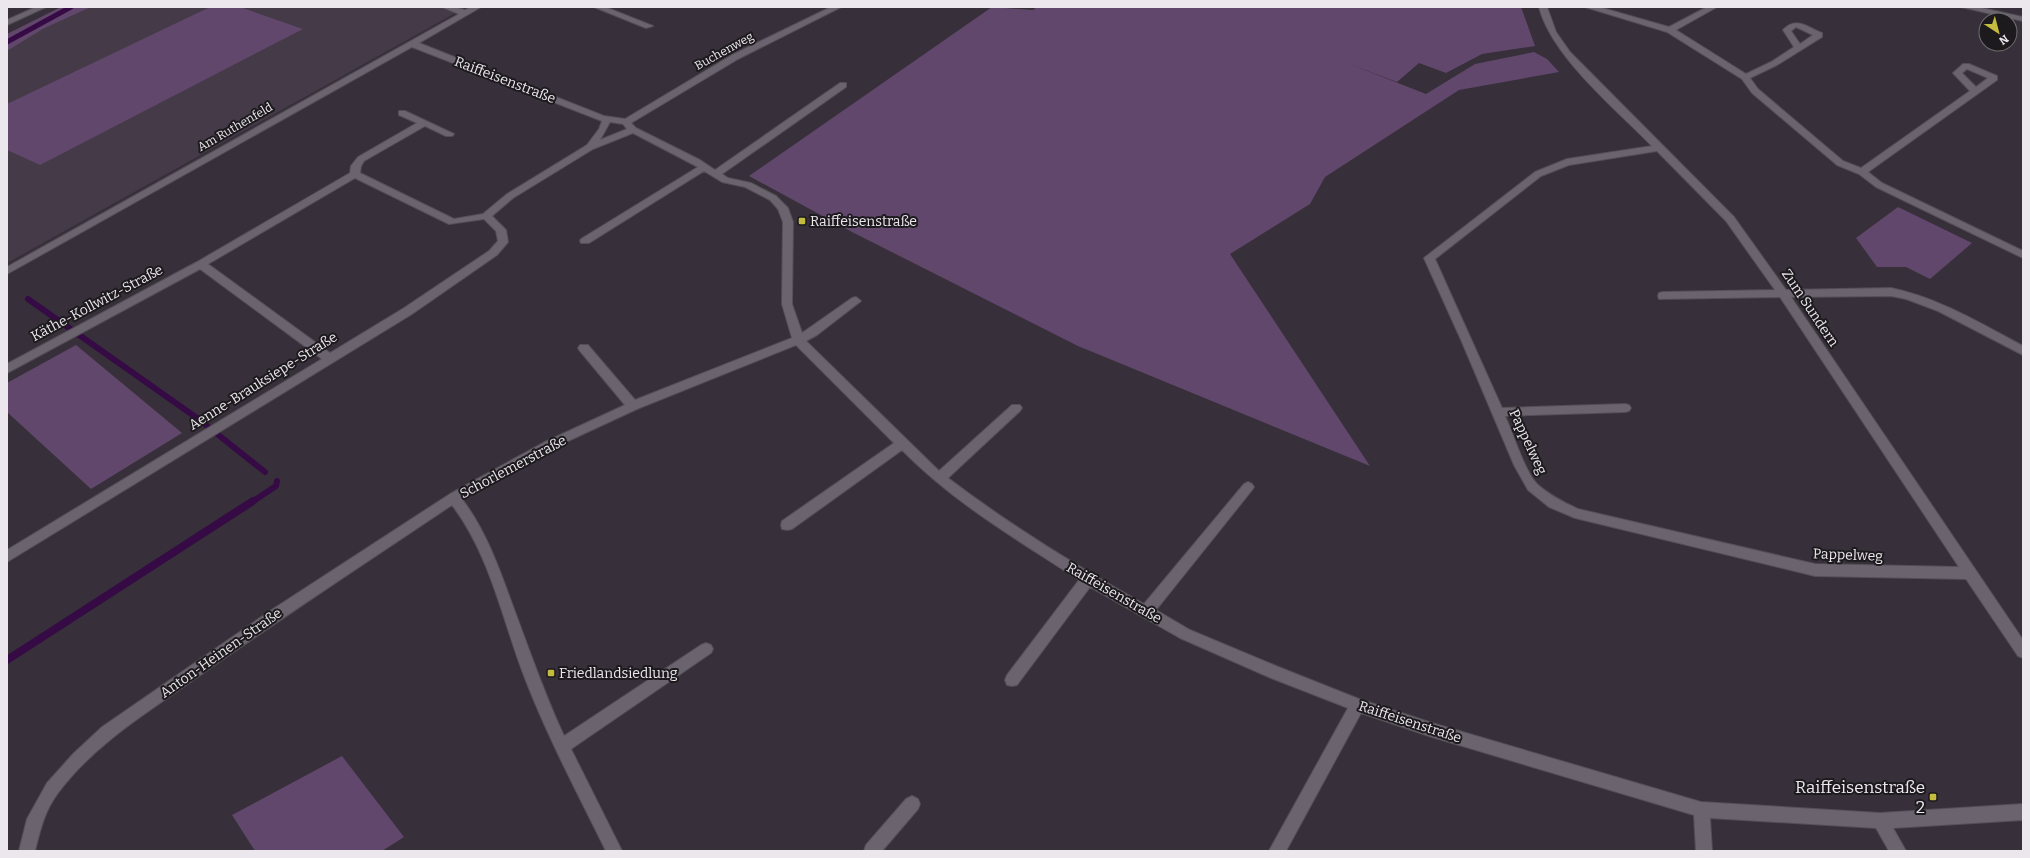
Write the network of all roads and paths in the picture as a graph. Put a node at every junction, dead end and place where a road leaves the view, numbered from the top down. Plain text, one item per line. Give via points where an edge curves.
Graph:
1 (42, 7) edge
2 (446, 7) edge
3 (477, 7) edge
4 (598, 7) edge
5 (837, 7) edge
6 (1543, 7) edge
7 (1589, 7) edge
8 (1714, 7) edge
9 (1965, 7) edge
10 (466, 13) junction
11 (2023, 19) edge
12 (7, 23) edge
13 (649, 26) dead end
14 (1670, 30) junction
15 (413, 44) junction
16 (1798, 47) dead end
17 (1745, 77) junction
18 (843, 85) dead end
19 (1975, 91) dead end
20 (402, 113) dead end
21 (607, 119) junction
22 (626, 122) junction
23 (424, 123) junction
24 (633, 130) junction
25 (449, 134) dead end
26 (590, 147) junction
27 (1659, 148) junction
28 (704, 167) junction
29 (1862, 172) junction
30 (355, 174) junction
31 (715, 174) junction
32 (486, 216) junction
33 (585, 241) dead end
34 (2021, 251) edge
35 (202, 264) junction
36 (7, 271) edge
37 (1783, 294) junction
38 (1663, 296) dead end
39 (856, 301) dead end
40 (798, 340) junction
41 (584, 348) dead end
42 (2023, 352) edge
43 (329, 358) junction
44 (7, 369) edge
45 (633, 406) junction
46 (1016, 408) dead end
47 (1625, 408) dead end
48 (1498, 412) junction
49 (903, 443) junction
50 (940, 478) junction
51 (1248, 487) dead end
52 (454, 498) junction
53 (787, 525) dead end
54 (7, 557) edge
55 (1969, 573) junction
56 (1088, 579) junction
57 (1146, 612) junction
58 (706, 649) dead end
59 (2023, 652) edge
60 (1012, 680) dead end
61 (1358, 705) junction
62 (562, 748) junction
63 (912, 804) dead end
64 (1700, 810) junction
65 (2023, 812) edge
66 (1880, 821) junction
67 (23, 849) edge
68 (614, 851) edge
69 (872, 851) edge
70 (1277, 851) edge
71 (1704, 851) edge
72 (1898, 851) edge

1 - 12 street
2 - 10 street
3 - 10 street, Am Ruthenfeld
4 - 13 street
5 - 22 street, Buchenweg via 735,58
6 - 27 street, Zum Sundern via 1545,20 1560,45
7 - 14 street
8 - 14 street
9 - 11 street
10 - 15 street, Am Ruthenfeld
14 - 17 street
15 - 21 street, Raiffeisenstraße
15 - 36 street, Am Ruthenfeld
16 - 17 street
17 - 29 street via 1755,91 1840,163
18 - 31 street
19 - 29 street
20 - 23 street
21 - 22 street, Raiffeisenstraße
21 - 26 street
22 - 24 street, Raiffeisenstraße
23 - 25 street
23 - 30 street via 361,159 356,166
24 - 26 street
24 - 28 street, Raiffeisenstraße
26 - 32 street via 510,196
27 - 37 street, Zum Sundern via 1730,219
27 - 48 street, Pappelweg via 1567,162 1538,174 1429,258
28 - 31 street, Raiffeisenstraße
28 - 33 street
29 - 34 street via 1879,185
30 - 32 street via 453,222
30 - 35 street, Käthe-Kollwitz-Straße
31 - 40 street, Raiffeisenstraße via 725,180 748,185 773,198 779,202 786,214 787,304
32 - 43 street, Aenne-Brauksiepe-Straße via 501,230 503,242 494,253
35 - 43 street
35 - 44 street, Käthe-Kollwitz-Straße
37 - 38 street
37 - 42 street via 1905,294 1943,310
37 - 55 street, Zum Sundern
39 - 40 street, Schorlemerstraße
40 - 45 street, Schorlemerstraße
40 - 49 street, Raiffeisenstraße
41 - 45 street
43 - 54 street, Aenne-Brauksiepe-Straße
45 - 52 street, Schorlemerstraße via 549,446
46 - 50 street
47 - 48 street
48 - 55 street, Pappelweg via 1532,487 1553,503 1575,513 1815,570
49 - 50 street, Raiffeisenstraße
49 - 53 street
50 - 56 street, Raiffeisenstraße via 984,512
51 - 57 street
52 - 62 street, Schorlemerstraße via 470,520 492,567 533,681
52 - 67 street, Anton-Heinen-Straße via 275,615 107,732 52,788 35,819
55 - 59 street, Zum Sundern
56 - 57 street, Raiffeisenstraße
56 - 60 street
57 - 61 street, Raiffeisenstraße via 1185,634
58 - 62 street
61 - 64 street, Raiffeisenstraße via 1432,730
61 - 70 street
62 - 68 street, Schorlemerstraße
63 - 69 street
64 - 66 street, Raiffeisenstraße
64 - 71 street
65 - 66 street, Raiffeisenstraße
66 - 72 street

